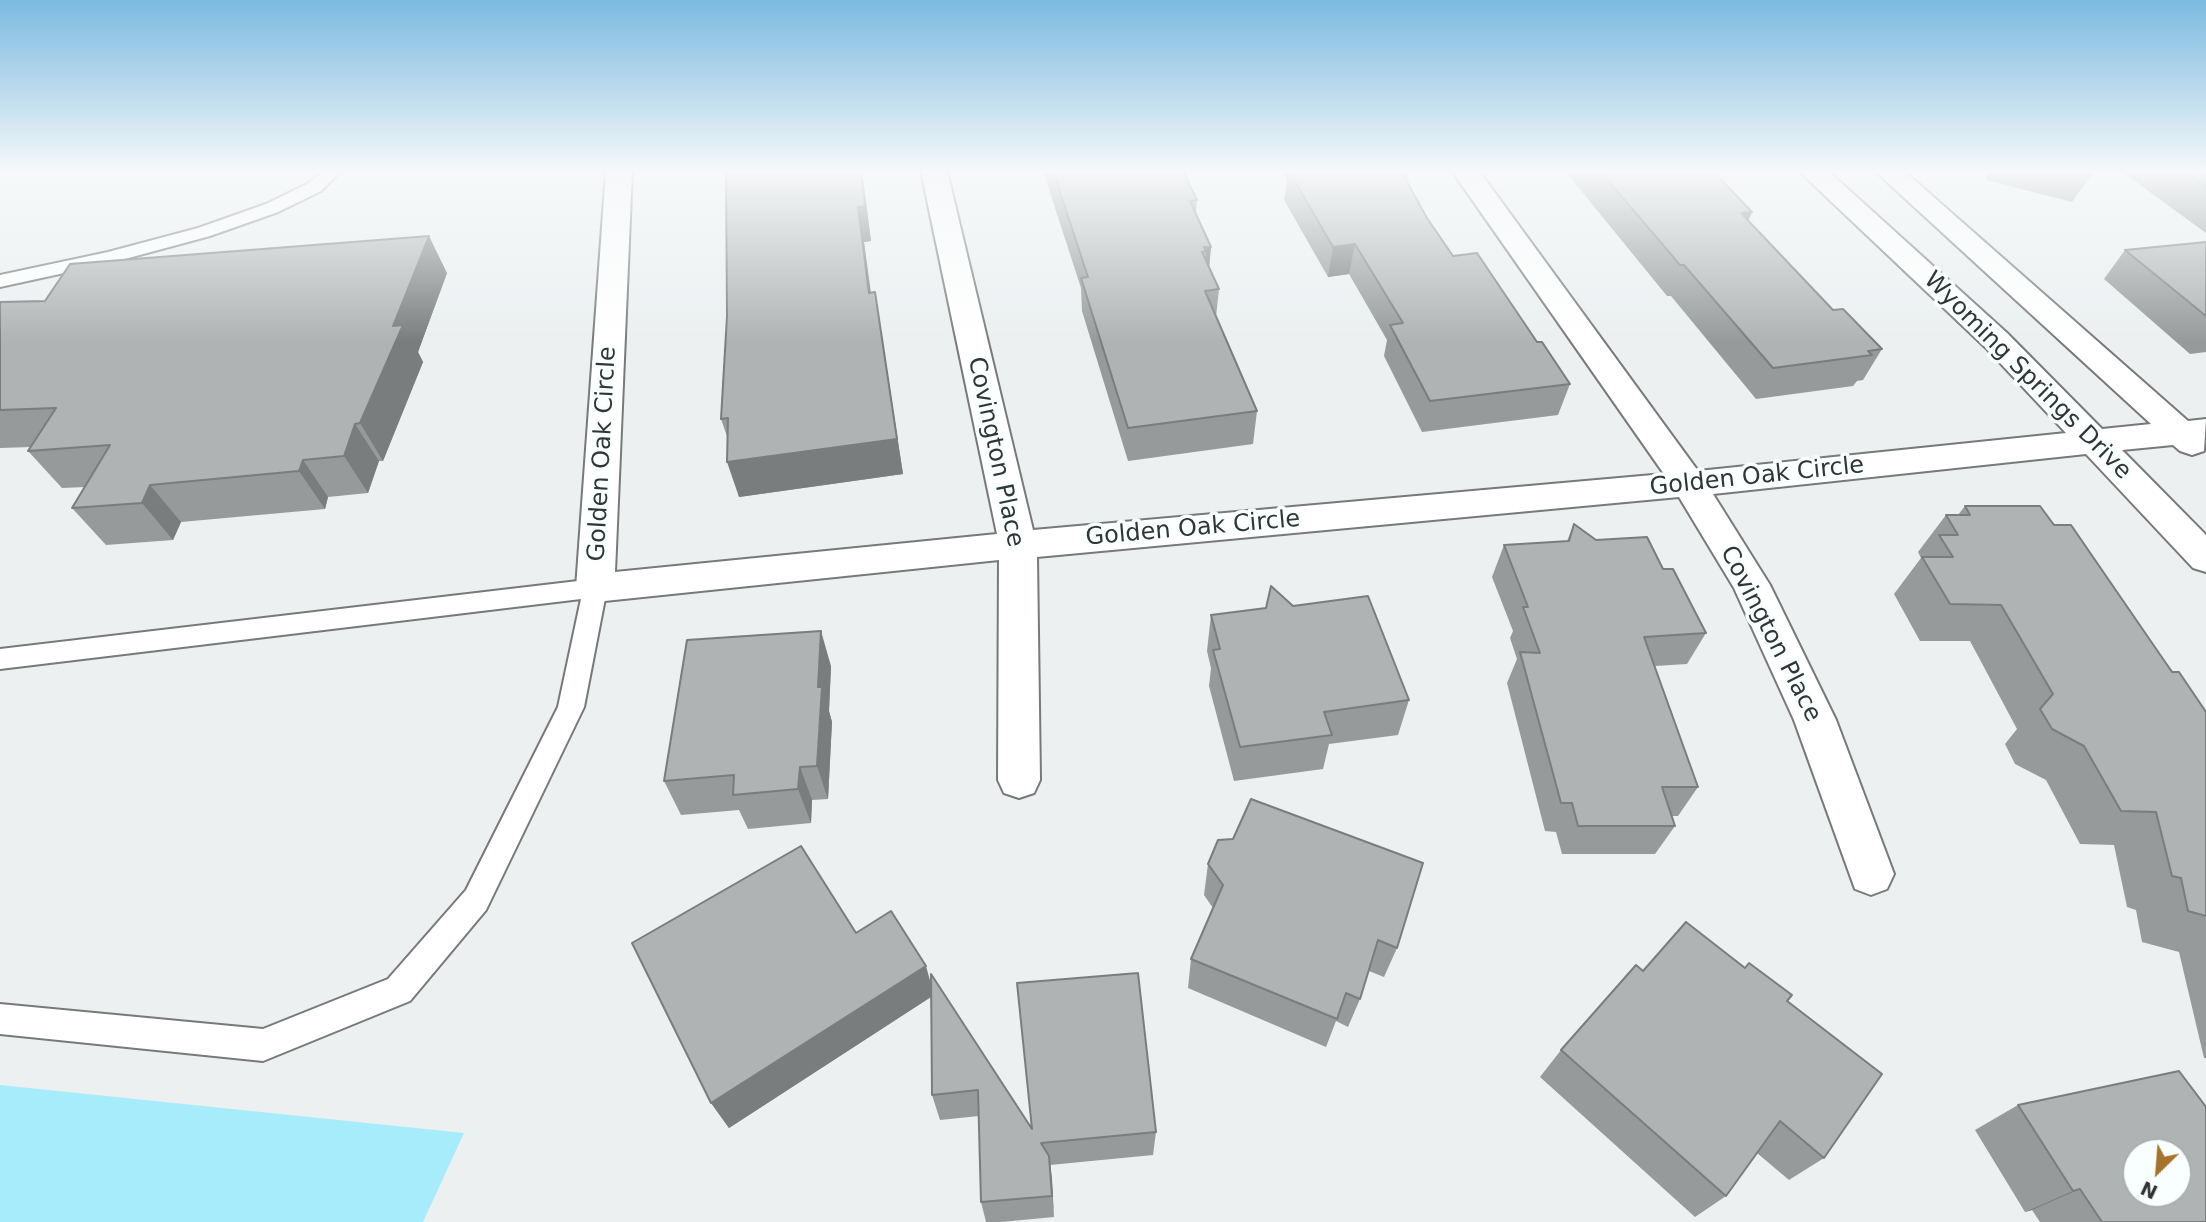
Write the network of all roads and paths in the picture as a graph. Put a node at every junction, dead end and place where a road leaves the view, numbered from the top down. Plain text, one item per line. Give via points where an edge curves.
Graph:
1 (215, 228) edge
2 (617, 228) edge
3 (947, 228) edge
4 (1506, 228) edge
5 (1874, 228) edge
6 (1954, 228) edge
7 (0, 281) edge
8 (2198, 439) edge
9 (2097, 442) junction
10 (1689, 484) junction
11 (1018, 545) junction
12 (2206, 558) edge
13 (595, 588) junction
14 (0, 659) edge
15 (1019, 780) dead end
16 (1871, 874) dead end
17 (0, 1018) edge

1 - 7 lane
2 - 13 street, Golden Oak Circle
3 - 11 street, Covington Place
4 - 10 street, Covington Place
5 - 9 street, Wyoming Springs Drive via 1996,340
6 - 8 street
8 - 9 street, Golden Oak Circle
9 - 10 street, Golden Oak Circle
9 - 12 street, Wyoming Springs Drive
10 - 11 street, Golden Oak Circle
10 - 16 street, Covington Place via 1751,584 1809,707
11 - 13 street, Golden Oak Circle
11 - 15 street, Covington Place
13 - 14 lane
13 - 17 lane via 572,707 476,900 399,990 263,1045

